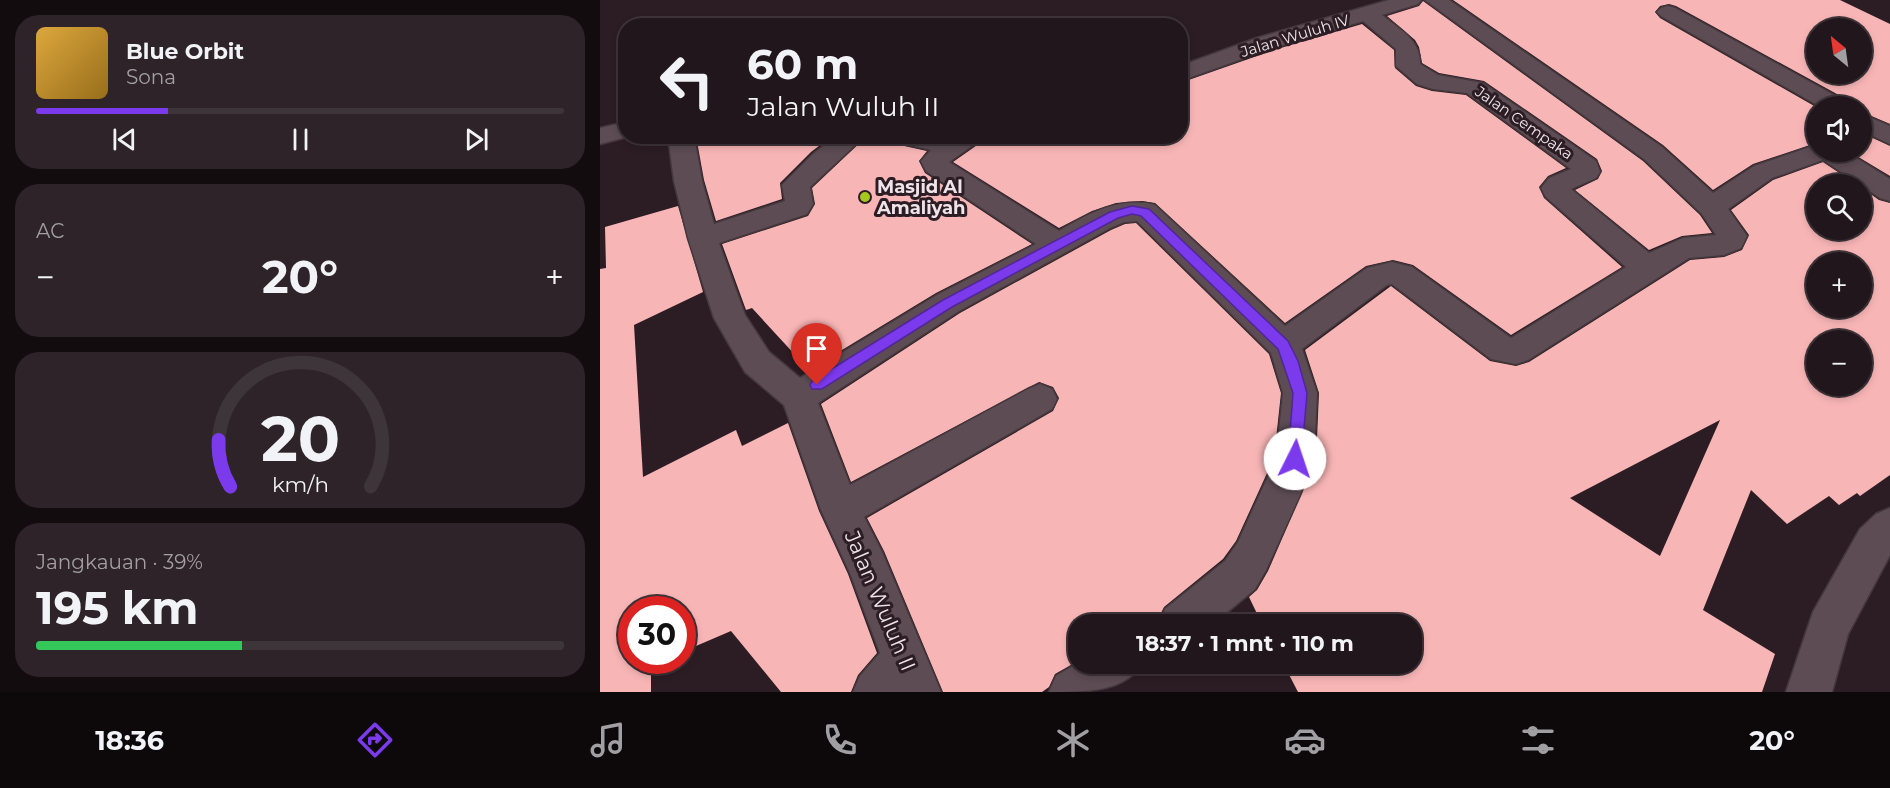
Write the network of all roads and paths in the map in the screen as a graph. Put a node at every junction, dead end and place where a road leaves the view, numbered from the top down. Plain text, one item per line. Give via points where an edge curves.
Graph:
1 (1406, 0) edge
2 (1435, 0) edge
3 (1668, 12) dead end
4 (1367, 13) junction
5 (1188, 71) edge
6 (1818, 96) edge
7 (1872, 126) edge
8 (618, 132) edge
9 (600, 136) edge
10 (1890, 136) edge
11 (682, 144) edge
12 (843, 144) edge
13 (957, 144) edge
14 (1890, 192) edge
15 (1712, 207) junction
16 (703, 238) junction
17 (1058, 245) junction
18 (1647, 268) junction
19 (1283, 345) junction
20 (798, 397) junction
21 (1040, 399) dead end
22 (840, 510) junction
23 (1885, 541) edge
24 (1192, 614) edge
25 (1102, 674) edge
26 (911, 675) edge
27 (876, 692) edge
28 (1072, 692) edge
29 (1809, 692) edge

1 - 4 street, Jalan Wuluh IV
2 - 15 street via 1653,153
3 - 6 street
4 - 5 street, Jalan Wuluh IV
4 - 18 street, Jalan Cempaka via 1405,45 1408,66 1422,78 1435,84 1475,88 1587,167 1587,172 1559,184 1556,192
7 - 10 street
8 - 9 street
11 - 16 street
12 - 16 street via 796,185 797,207
13 - 17 street via 934,165
14 - 15 street via 1836,156 1819,152 1763,172
15 - 18 street via 1732,236 1731,241 1724,246 1687,247
16 - 20 street via 730,318 757,362
17 - 19 street via 1114,215 1132,210 1145,212
17 - 20 street via 948,303
18 - 19 street via 1516,351 1503,350 1401,275 1392,273 1378,276
19 - 24 street via 1300,393 1295,459 1267,526 1240,575
20 - 22 street, Jalan Wuluh II
21 - 22 street
22 - 26 street, Jalan Wuluh II via 868,566
23 - 29 street via 1828,627
25 - 28 street
26 - 27 street

